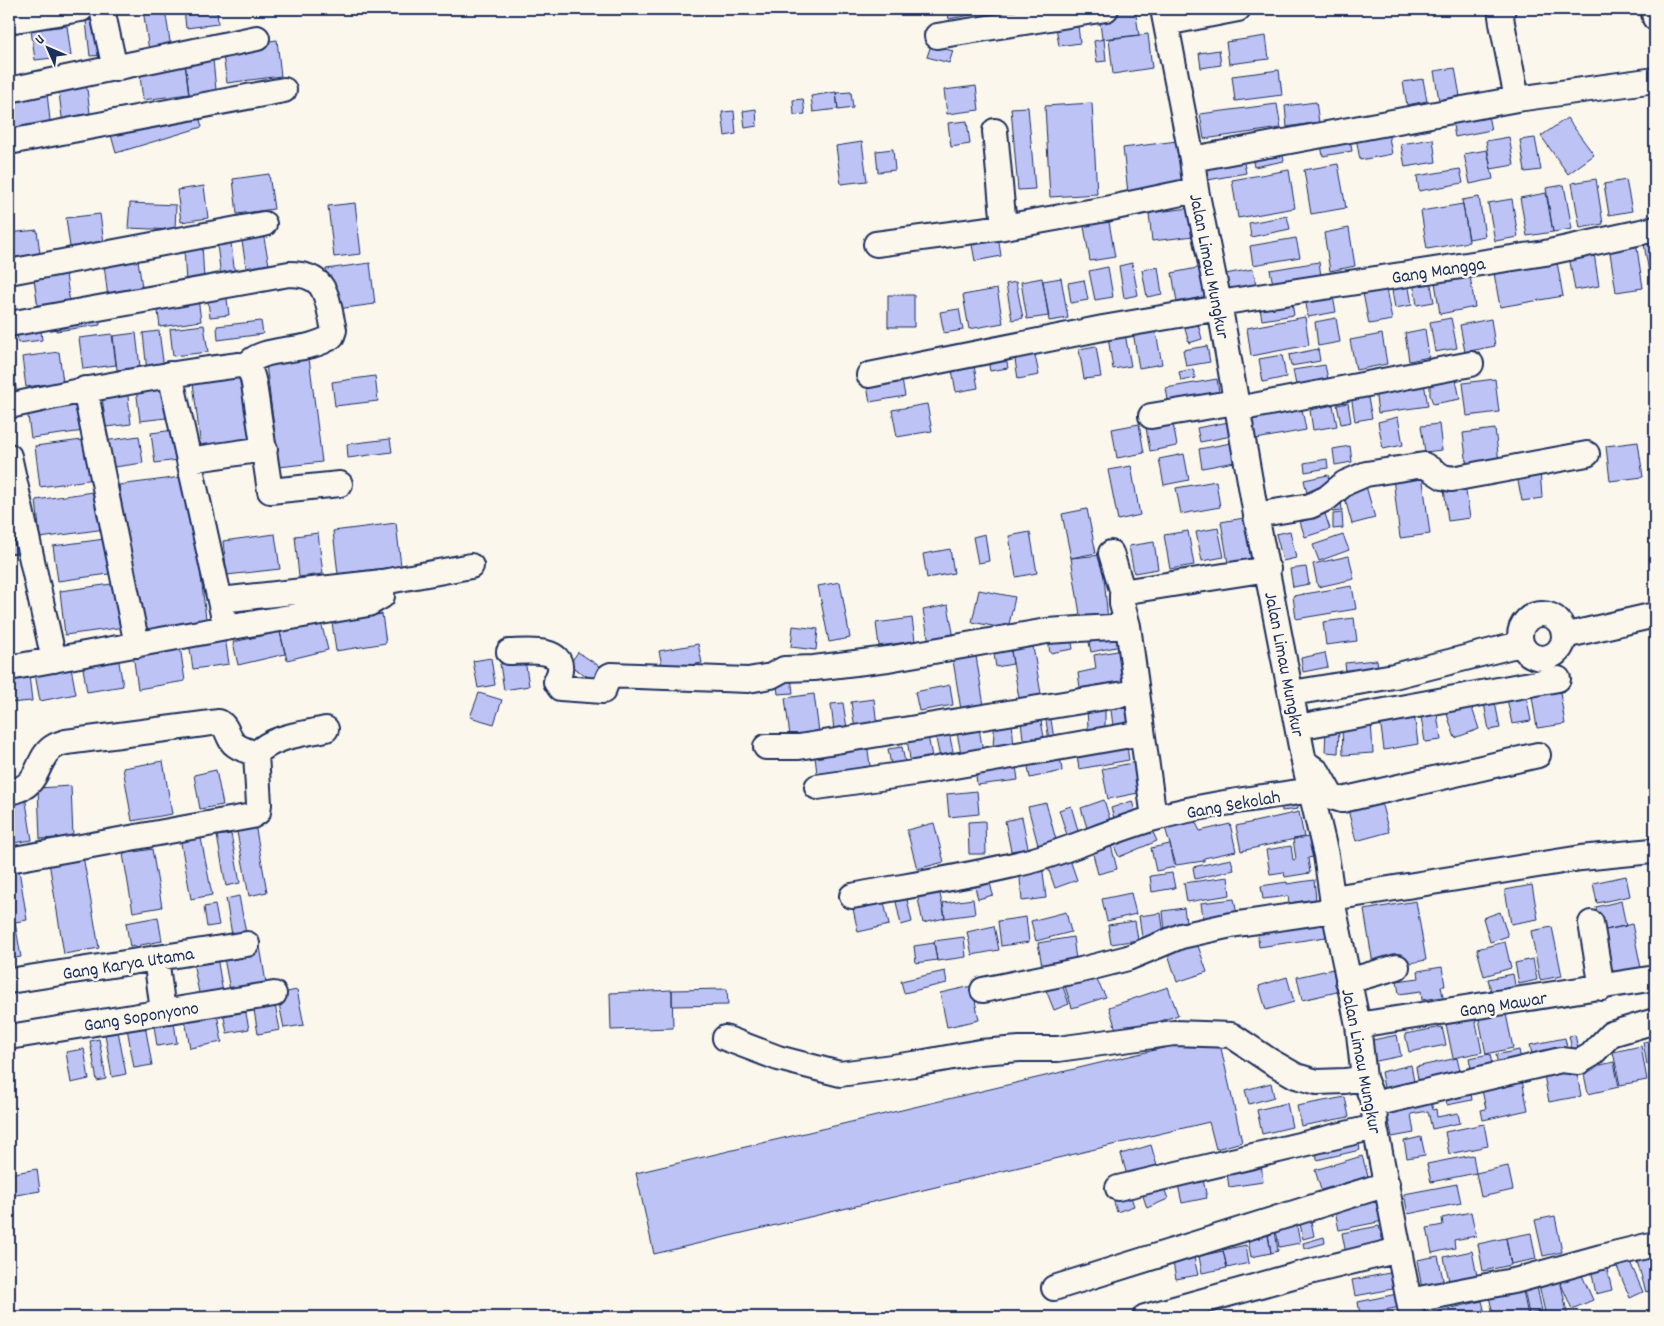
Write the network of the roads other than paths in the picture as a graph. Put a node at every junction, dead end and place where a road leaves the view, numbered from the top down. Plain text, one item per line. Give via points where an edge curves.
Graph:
1 (81, 9) edge
2 (102, 9) edge
3 (1106, 9) edge
4 (1238, 9) edge
5 (1503, 9) edge
6 (1653, 9) edge
7 (1165, 16) edge
8 (1655, 18) edge
9 (9, 21) edge
10 (937, 36) dead end
11 (257, 38) dead end
12 (115, 69) junction
13 (1655, 80) edge
14 (9, 90) edge
15 (284, 90) dead end
16 (1517, 100) junction
17 (995, 131) dead end
18 (9, 142) edge
19 (1192, 159) junction
20 (1196, 190) junction
21 (264, 224) dead end
22 (1004, 227) junction
23 (1655, 229) edge
24 (876, 244) dead end
25 (9, 272) edge
26 (1220, 306) junction
27 (9, 324) edge
28 (1472, 364) dead end
29 (246, 366) junction
30 (170, 374) junction
31 (869, 375) dead end
32 (85, 389) junction
33 (9, 406) edge
34 (1237, 406) junction
35 (1151, 416) dead end
36 (265, 449) junction
37 (1586, 454) dead end
38 (9, 456) edge
39 (190, 460) junction
40 (340, 484) dead end
41 (1256, 515) junction
42 (1112, 553) dead end
43 (471, 566) dead end
44 (1268, 569) junction
45 (383, 582) junction
46 (1123, 593) junction
47 (221, 600) junction
48 (1655, 615) edge
49 (1128, 626) junction
50 (226, 628) junction
51 (1564, 636) junction
52 (1520, 644) junction
53 (137, 645) junction
54 (509, 652) dead end
55 (54, 660) junction
56 (9, 668) edge
57 (1558, 679) dead end
58 (1137, 692) junction
59 (1292, 693) junction
60 (1298, 727) junction
61 (326, 729) dead end
62 (1142, 733) junction
63 (766, 747) dead end
64 (256, 754) junction
65 (1538, 755) dead end
66 (1304, 762) junction
67 (817, 787) dead end
68 (1312, 790) junction
69 (9, 792) edge
70 (1154, 818) junction
71 (1652, 851) dead end
72 (9, 860) edge
73 (852, 896) dead end
74 (1333, 904) junction
75 (1591, 923) dead end
76 (247, 944) dead end
77 (156, 958) junction
78 (1397, 966) dead end
79 (1649, 980) dead end
80 (9, 981) edge
81 (1348, 981) junction
82 (1602, 988) junction
83 (983, 990) dead end
84 (274, 994) dead end
85 (163, 1011) junction
86 (1655, 1022) edge
87 (1358, 1025) junction
88 (9, 1037) edge
89 (725, 1038) dead end
90 (1364, 1078) junction
91 (1374, 1115) junction
92 (1387, 1184) junction
93 (1118, 1188) dead end
94 (1655, 1244) edge
95 (1399, 1250) junction
96 (1054, 1288) dead end
97 (1410, 1309) edge
98 (1145, 1317) edge

1 - 9 street
2 - 12 street
3 - 10 street
4 - 7 street
5 - 16 street via 1502,23
6 - 8 street
7 - 19 street, Jalan Limau Mungkur
11 - 12 street
12 - 14 street
13 - 16 street
15 - 18 street
16 - 19 street
17 - 22 street
19 - 20 street, Jalan Limau Mungkur
20 - 22 street
20 - 26 street, Jalan Limau Mungkur
21 - 25 street
22 - 24 street
23 - 26 street, Gang Mangga via 1544,253
26 - 31 street, Gang Mangga
26 - 34 street, Jalan Limau Mungkur
27 - 29 street via 289,274 303,274 315,279 324,288 334,330 332,336 317,346 264,354 251,359
28 - 34 street
29 - 30 street
29 - 36 street via 253,377
30 - 32 street
30 - 39 street
32 - 33 street
32 - 53 street
34 - 35 street
34 - 41 street, Jalan Limau Mungkur
36 - 39 street
36 - 40 street via 270,491
37 - 41 street via 1452,479 1424,466 1366,474 1345,483 1327,498 1310,506
38 - 55 street
39 - 47 street
41 - 44 street, Jalan Limau Mungkur
42 - 46 street
43 - 45 street
44 - 46 street
44 - 59 street, Jalan Limau Mungkur
45 - 47 street
45 - 50 street via 382,596 368,604
46 - 49 street via 1122,604
47 - 50 street
48 - 51 street
49 - 54 street via 1047,630 874,662 784,669 771,676 748,680 611,675 603,691 560,688 556,682 561,669 549,653
49 - 58 street
50 - 53 street
51 - 52 street via 1558,651 1545,658 1530,656
51 - 52 street via 1559,622 1546,614 1538,614 1525,621 1519,636
52 - 59 street via 1394,676
53 - 55 street
55 - 56 street
57 - 60 street
58 - 62 street
58 - 63 street via 800,747
59 - 60 street, Jalan Limau Mungkur
60 - 66 street, Jalan Limau Mungkur
61 - 64 street via 274,742
62 - 67 street
62 - 70 street
64 - 69 street via 232,742 225,726 219,722 66,742 49,751 29,784
64 - 72 street via 259,804 258,812 252,816
65 - 66 street via 1342,800 1332,797 1318,772
66 - 68 street, Jalan Limau Mungkur
68 - 70 street, Gang Sekolah via 1205,806
68 - 74 street, Jalan Limau Mungkur
70 - 73 street, Gang Sekolah via 1030,860
71 - 74 street via 1581,858
74 - 81 street, Jalan Limau Mungkur
74 - 83 street via 1181,936 1128,958
75 - 82 street
76 - 77 street, Gang Karya Utama
77 - 80 street, Gang Karya Utama
77 - 85 street
78 - 81 street
79 - 82 street, Gang Mawar
81 - 87 street, Jalan Limau Mungkur
82 - 87 street, Gang Mawar
84 - 85 street, Gang Soponyono
85 - 88 street, Gang Soponyono
86 - 91 street via 1611,1034 1591,1055 1579,1062 1561,1060
87 - 90 street, Jalan Limau Mungkur
89 - 90 street via 778,1058 840,1074 980,1052 1058,1050 1174,1033 1231,1035 1303,1078 1317,1082
90 - 91 street, Jalan Limau Mungkur
91 - 92 street, Jalan Limau Mungkur
91 - 93 street
92 - 95 street, Jalan Limau Mungkur
92 - 96 street
94 - 97 street
95 - 97 street, Jalan Limau Mungkur
95 - 98 street

